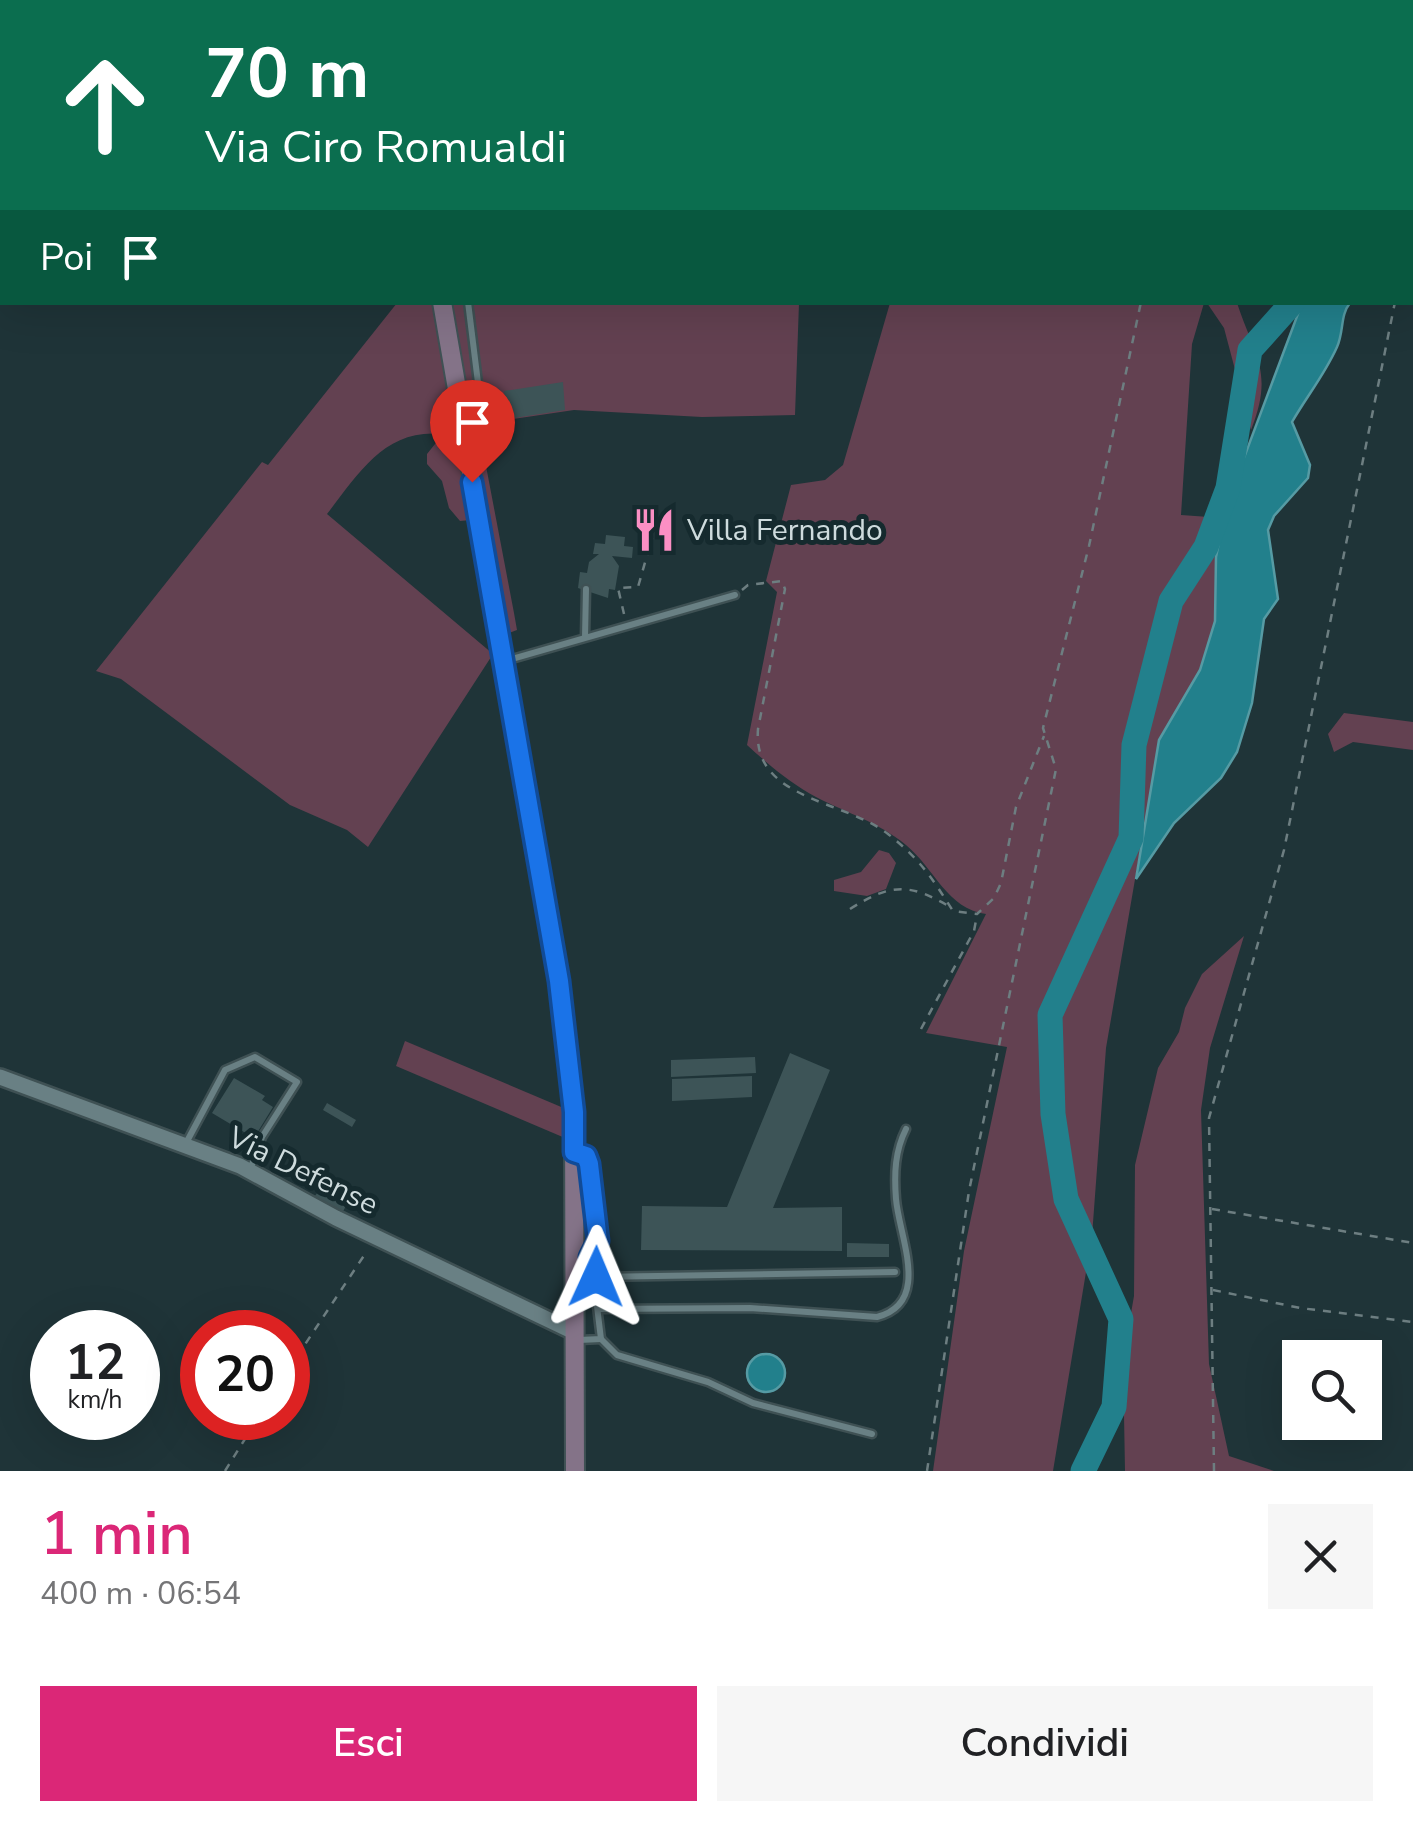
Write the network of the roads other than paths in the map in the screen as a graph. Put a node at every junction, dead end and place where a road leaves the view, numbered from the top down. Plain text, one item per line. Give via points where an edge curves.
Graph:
1 (443, 305) edge
2 (468, 305) edge
3 (462, 414) junction
4 (586, 589) dead end
5 (735, 595) road end
6 (584, 636) junction
7 (504, 661) junction
8 (0, 1077) edge
9 (906, 1129) dead end
10 (186, 1145) junction
11 (250, 1171) junction
12 (582, 1258) junction
13 (894, 1272) dead end
14 (596, 1277) junction
15 (598, 1309) junction
16 (574, 1336) junction
17 (601, 1339) junction
18 (872, 1434) dead end
19 (575, 1471) edge

1 - 3 main road
2 - 3 lane via 480,399
3 - 7 main road
4 - 6 lane
5 - 6 lane
6 - 7 lane
7 - 12 main road via 559,981
8 - 10 street, Via Defense
9 - 15 lane via 896,1148 896,1187 909,1283 902,1304 890,1314
10 - 11 street, Via Defense
10 - 11 lane via 225,1070 255,1056 296,1082
11 - 16 street, Via Defense
12 - 14 lane
12 - 16 main road
13 - 14 lane
14 - 15 lane
15 - 17 lane
16 - 17 lane
16 - 19 main road
17 - 18 lane via 617,1355 708,1382 753,1404

